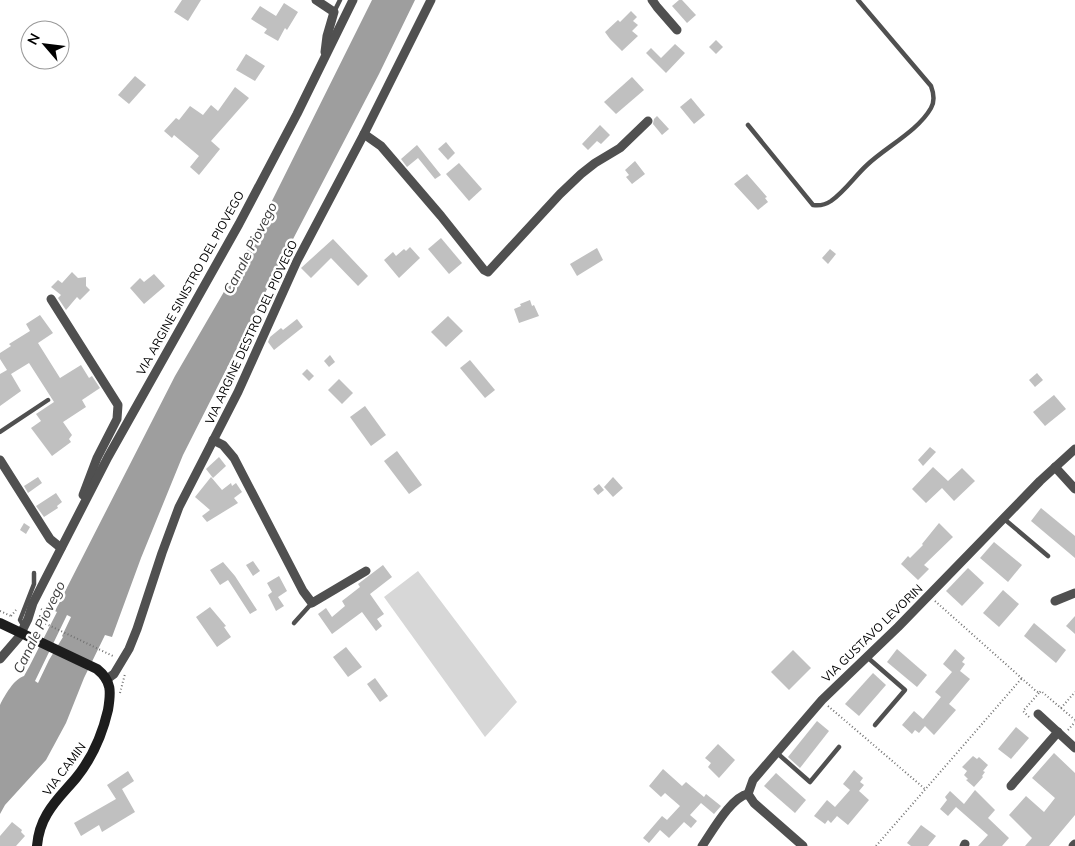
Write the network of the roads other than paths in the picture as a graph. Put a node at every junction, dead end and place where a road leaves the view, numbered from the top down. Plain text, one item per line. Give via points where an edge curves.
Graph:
1 (316, 0) edge
2 (340, 0) edge
3 (353, 0) edge
4 (430, 0) edge
5 (652, 0) edge
6 (858, 0) edge
7 (334, 12) junction
8 (677, 30) dead end
9 (324, 59) junction
10 (648, 121) dead end
11 (748, 125) dead end
12 (364, 134) junction
13 (51, 299) dead end
14 (48, 400) dead end
15 (0, 432) edge
16 (213, 440) junction
17 (1075, 449) edge
18 (0, 460) edge
19 (1055, 467) junction
20 (1075, 489) edge
21 (77, 517) junction
22 (1003, 518) junction
23 (61, 548) junction
24 (1048, 556) dead end
25 (366, 571) dead end
26 (34, 573) dead end
27 (1075, 593) edge
28 (1055, 602) dead end
29 (312, 603) junction
30 (0, 623) edge
31 (294, 623) dead end
32 (22, 630) junction
33 (866, 657) junction
34 (0, 659) edge
35 (107, 678) junction
36 (1038, 714) dead end
37 (875, 725) dead end
38 (1058, 732) junction
39 (839, 747) dead end
40 (1075, 748) edge
41 (776, 752) junction
42 (1011, 786) dead end
43 (748, 794) junction
44 (37, 846) edge
45 (702, 846) edge
46 (803, 846) edge

1 - 7 street
2 - 7 lane, VIA ARGINE SINISTRO DEL PIOVEGO
3 - 9 street, VIA ARGINE SINISTRO DEL PIOVEGO
4 - 12 street, VIA ARGINE DESTRO DEL PIOVEGO
5 - 8 street
6 - 11 lane via 930,86 934,99 927,115 869,164 832,201 821,206 813,205
7 - 9 street, VIA ARGINE SINISTRO DEL PIOVEGO
9 - 21 street, VIA ARGINE SINISTRO DEL PIOVEGO via 235,232 140,398
10 - 12 street via 620,148 581,174 488,272 381,146
12 - 16 street, VIA ARGINE DESTRO DEL PIOVEGO via 297,261
13 - 21 street, VIA ARGINE SINISTRO DEL PIOVEGO via 118,405 117,419 97,458
14 - 15 lane
16 - 29 street via 223,445 234,458 303,592
16 - 35 street, VIA ARGINE DESTRO DEL PIOVEGO via 172,525 129,649 114,674
17 - 19 street, VIA GUSTAVO LEVORIN
18 - 23 street via 50,539
19 - 20 street
19 - 22 street, VIA GUSTAVO LEVORIN
21 - 23 street, VIA ARGINE SINISTRO DEL PIOVEGO
22 - 24 lane
22 - 33 street, VIA GUSTAVO LEVORIN
23 - 32 street, VIA ARGINE SINISTRO DEL PIOVEGO
25 - 29 street
26 - 32 lane via 34,584 20,620
27 - 28 street
29 - 31 lane
30 - 32 street
32 - 34 street, VIA ARGINE SINISTRO DEL PIOVEGO
32 - 35 street via 97,669
33 - 37 lane via 905,690
33 - 41 street, VIA GUSTAVO LEVORIN
35 - 44 street, VIA CAMIN via 111,695 99,742 47,814
36 - 38 street
38 - 40 street
38 - 42 street
39 - 41 lane via 810,782
41 - 43 street, VIA GUSTAVO LEVORIN via 754,780
43 - 45 street, VIA GUSTAVO LEVORIN via 734,802
43 - 46 street

